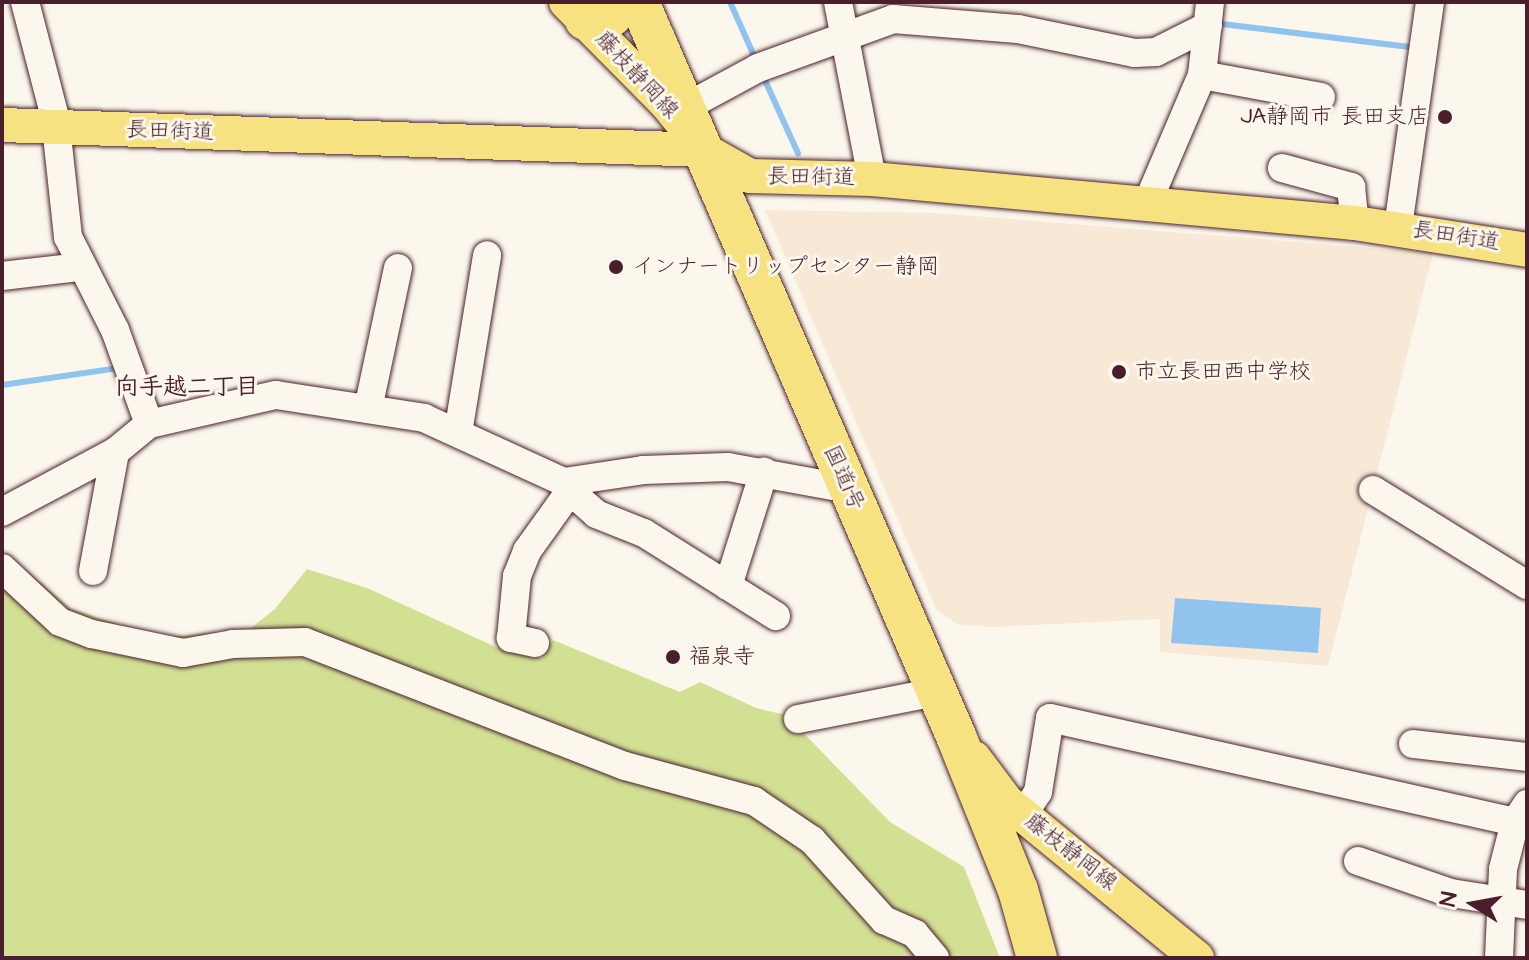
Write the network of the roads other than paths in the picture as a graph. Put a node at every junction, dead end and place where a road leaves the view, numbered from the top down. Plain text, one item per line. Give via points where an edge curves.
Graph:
1 (25, 2) edge
2 (623, 2) edge
3 (639, 2) edge
4 (838, 2) edge
5 (1430, 2) edge
6 (575, 11) edge
7 (1209, 14) edge
8 (845, 35) junction
9 (1202, 75) junction
10 (1321, 97) dead end
11 (686, 107) junction
12 (2, 125) edge
13 (56, 127) junction
14 (704, 150) junction
15 (1282, 168) dead end
16 (872, 179) junction
17 (1147, 204) junction
18 (1355, 223) junction
19 (1398, 227) junction
20 (1527, 250) edge
21 (487, 255) dead end
22 (80, 267) junction
23 (398, 268) dead end
24 (2, 276) edge
25 (368, 409) junction
26 (149, 424) junction
27 (458, 433) junction
28 (115, 452) junction
29 (764, 472) junction
30 (567, 486) junction
31 (849, 489) junction
32 (1373, 490) dead end
33 (2, 512) edge
34 (2, 568) edge
35 (93, 571) dead end
36 (1524, 576) edge
37 (728, 586) junction
38 (776, 616) dead end
39 (535, 643) dead end
40 (936, 692) junction
41 (798, 719) dead end
42 (956, 736) junction
43 (1413, 744) dead end
44 (1527, 757) edge
45 (1521, 813) edge
46 (1023, 815) junction
47 (1085, 861) junction
48 (1358, 861) dead end
49 (1018, 890) junction
50 (1513, 904) edge
51 (1499, 955) edge
52 (935, 958) edge
53 (1037, 958) edge
54 (1197, 958) edge

1 - 13 street
2 - 6 highway via 612,16
3 - 11 highway, 国道1号
4 - 8 street
5 - 19 street
6 - 14 main road, 藤枝静岡線
7 - 8 street via 1170,47 1135,53 1018,29 893,19
7 - 9 street
8 - 11 street via 758,68
8 - 16 street
9 - 10 street
9 - 17 street
11 - 14 highway, 国道1号
12 - 13 main road, 長田街道
13 - 14 main road, 長田街道
13 - 22 street via 63,215
14 - 16 main road, 長田街道 via 750,176
14 - 31 highway, 国道1号
15 - 18 street via 1351,187
16 - 17 main road, 長田街道
17 - 18 main road, 長田街道
18 - 19 main road, 長田街道
19 - 20 main road, 長田街道
21 - 27 street
22 - 24 street
22 - 26 street via 115,330
23 - 25 street
25 - 26 street via 276,395
25 - 27 street via 424,418
26 - 28 street
27 - 30 street
28 - 33 street
28 - 35 street
29 - 30 street via 728,467 643,470
29 - 31 street
29 - 37 street
30 - 37 street via 596,514 644,533
30 - 39 street via 517,576 511,638
31 - 40 highway, 国道1号
32 - 36 street
34 - 52 street via 60,622 92,634 183,653 233,644 305,642 625,766 754,801 812,840 884,920 915,934
37 - 38 street
40 - 41 street
40 - 42 highway, 国道1号
42 - 46 main road, 藤枝静岡線
42 - 49 highway, 国道1号
43 - 44 street
45 - 46 street via 1050,718 1038,792
45 - 50 street
46 - 47 main road, 藤枝静岡線
47 - 49 main road via 1055,850 1031,850 1019,860
47 - 54 main road, 藤枝静岡線
48 - 50 street
49 - 53 highway, 国道1号
50 - 51 street

